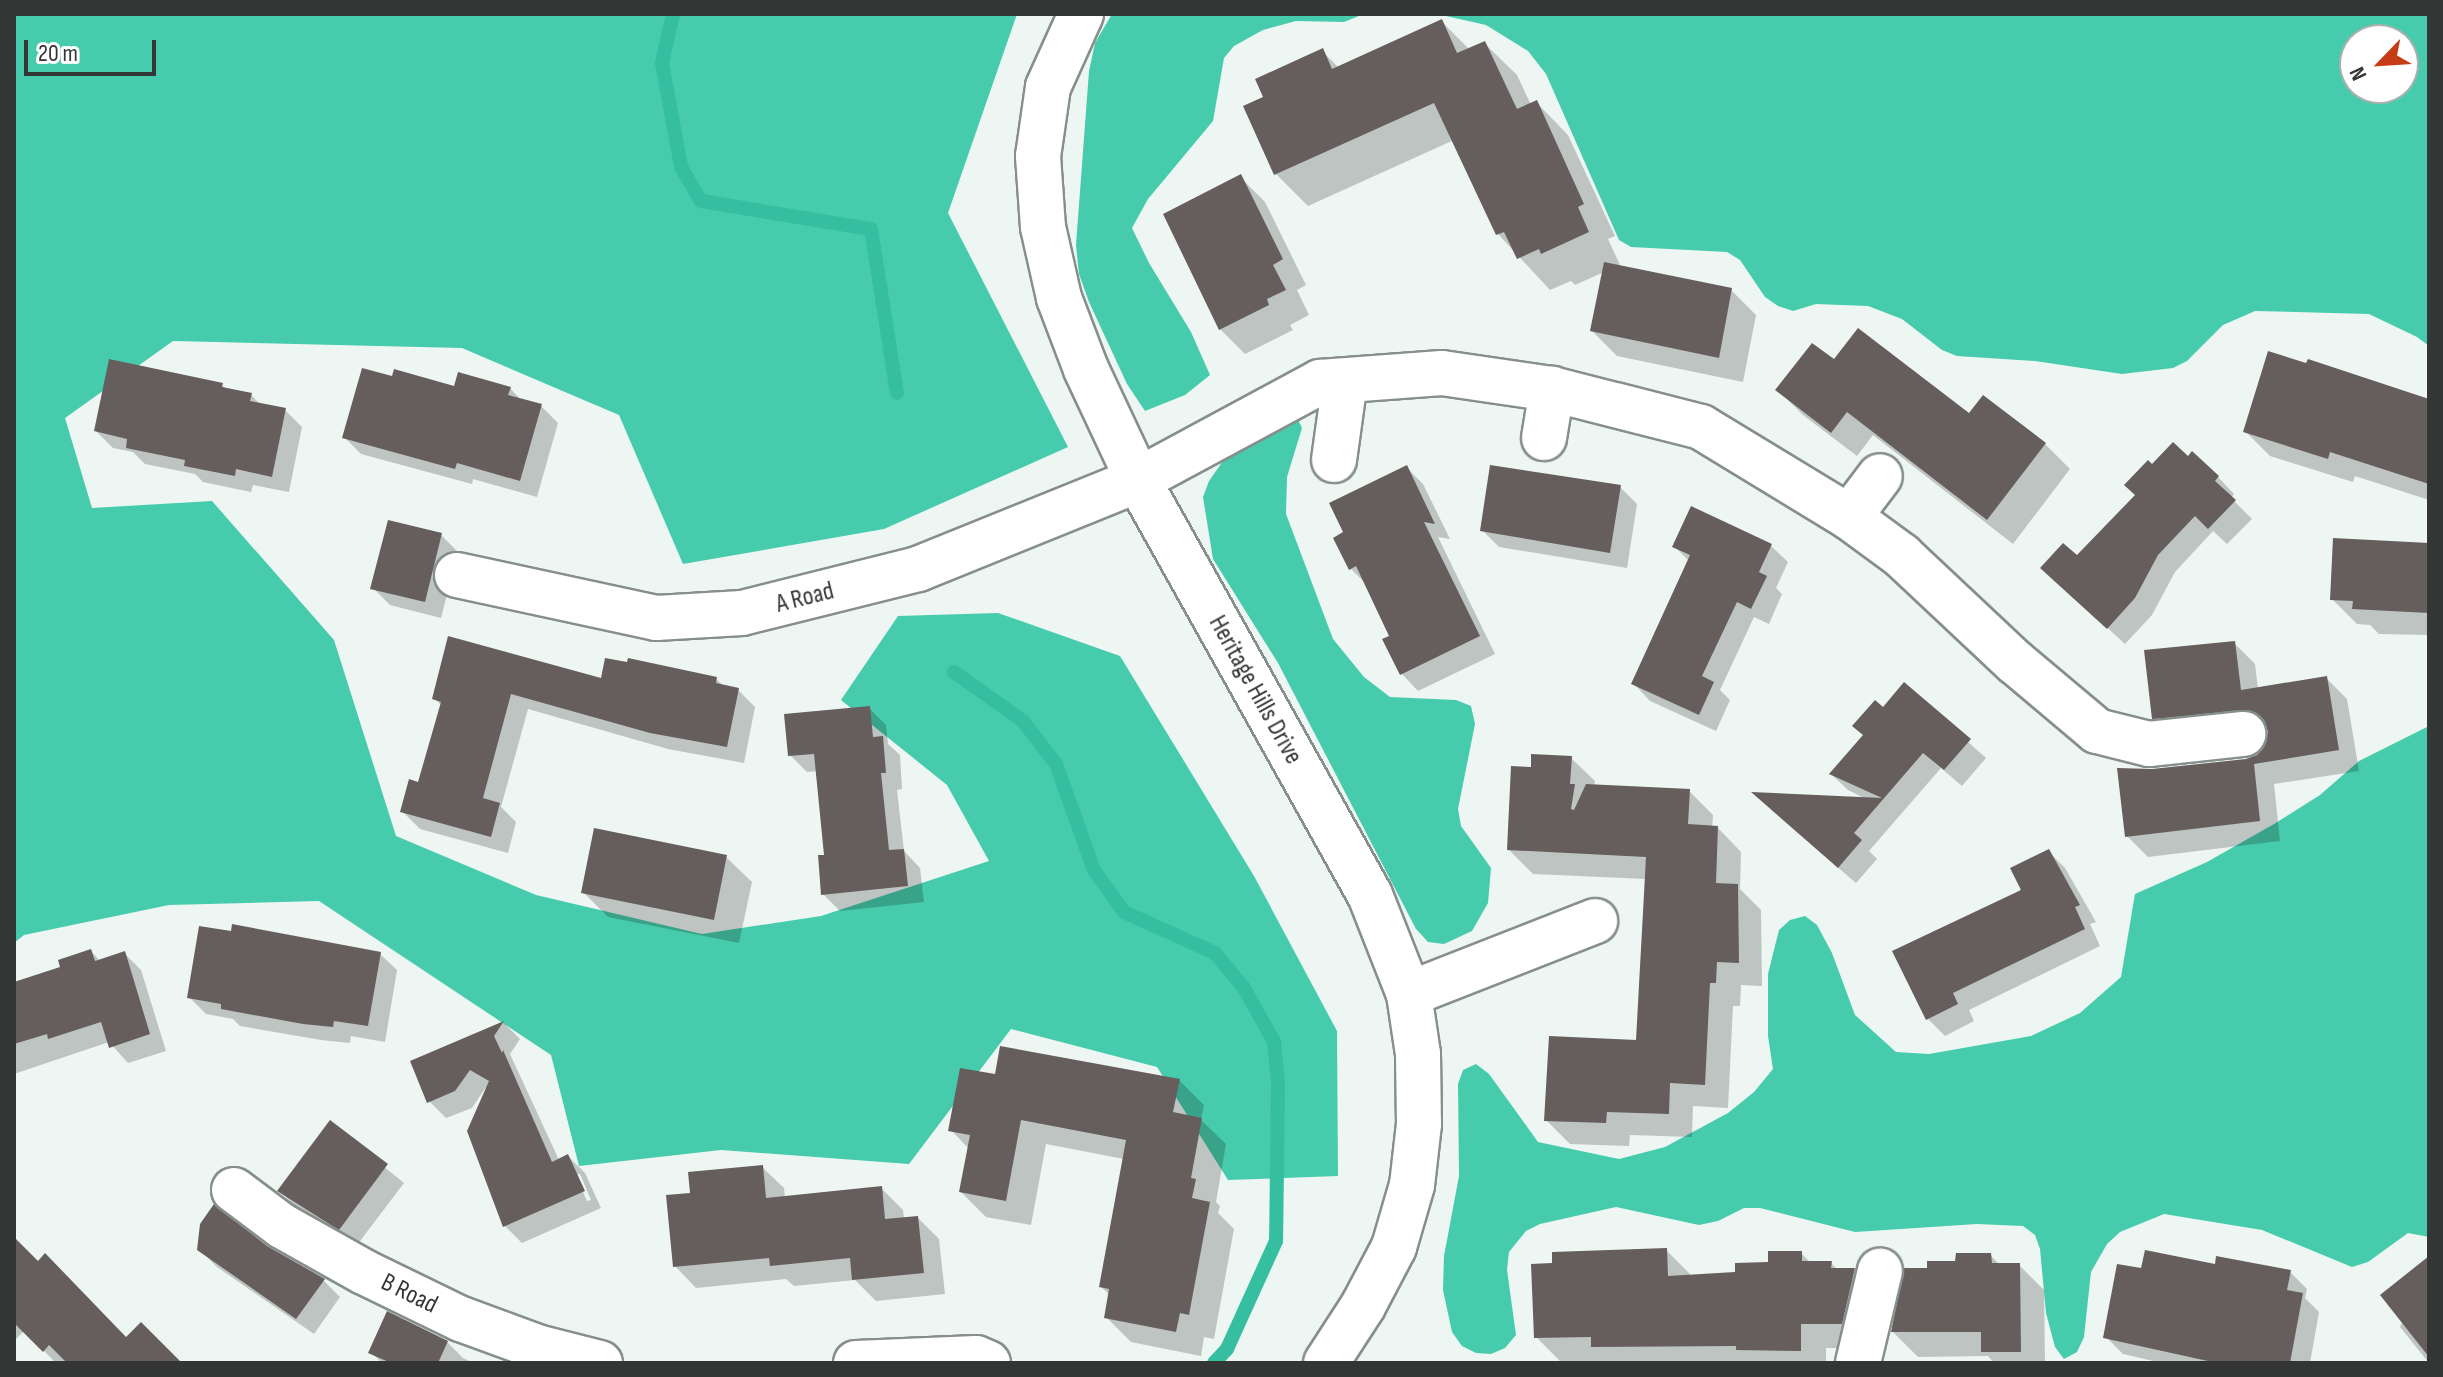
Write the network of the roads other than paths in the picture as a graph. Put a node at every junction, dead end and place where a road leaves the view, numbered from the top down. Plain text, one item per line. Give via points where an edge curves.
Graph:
1 (1081, 14) edge
2 (1345, 381) junction
3 (1552, 389) junction
4 (1544, 438) dead end
5 (1334, 460) dead end
6 (1880, 476) dead end
7 (1138, 480) junction
8 (1849, 517) junction
9 (457, 575) dead end
10 (2243, 734) dead end
11 (1595, 921) dead end
12 (1409, 994) junction
13 (234, 1190) dead end
14 (1880, 1271) dead end
15 (1333, 1362) edge
16 (600, 1363) edge
17 (856, 1363) edge
18 (988, 1363) edge
19 (1858, 1363) edge

1 - 7 street, Heritage Hills Drive via 1048,87 1038,156 1043,227 1059,298
2 - 3 street, A Road via 1442,373
2 - 5 street
2 - 7 street, A Road via 1320,382
3 - 4 street
3 - 8 street, A Road via 1701,427
6 - 8 street
7 - 9 street, A Road via 918,569 742,613 656,618
7 - 12 street, Heritage Hills Drive via 1370,895
8 - 10 street, A Road via 1902,556 2015,662 2090,745
11 - 12 street
12 - 15 street, Heritage Hills Drive via 1419,1110 1412,1185 1394,1247
13 - 16 street, B Road via 282,1226 461,1319
14 - 19 street
17 - 18 street via 976,1358

